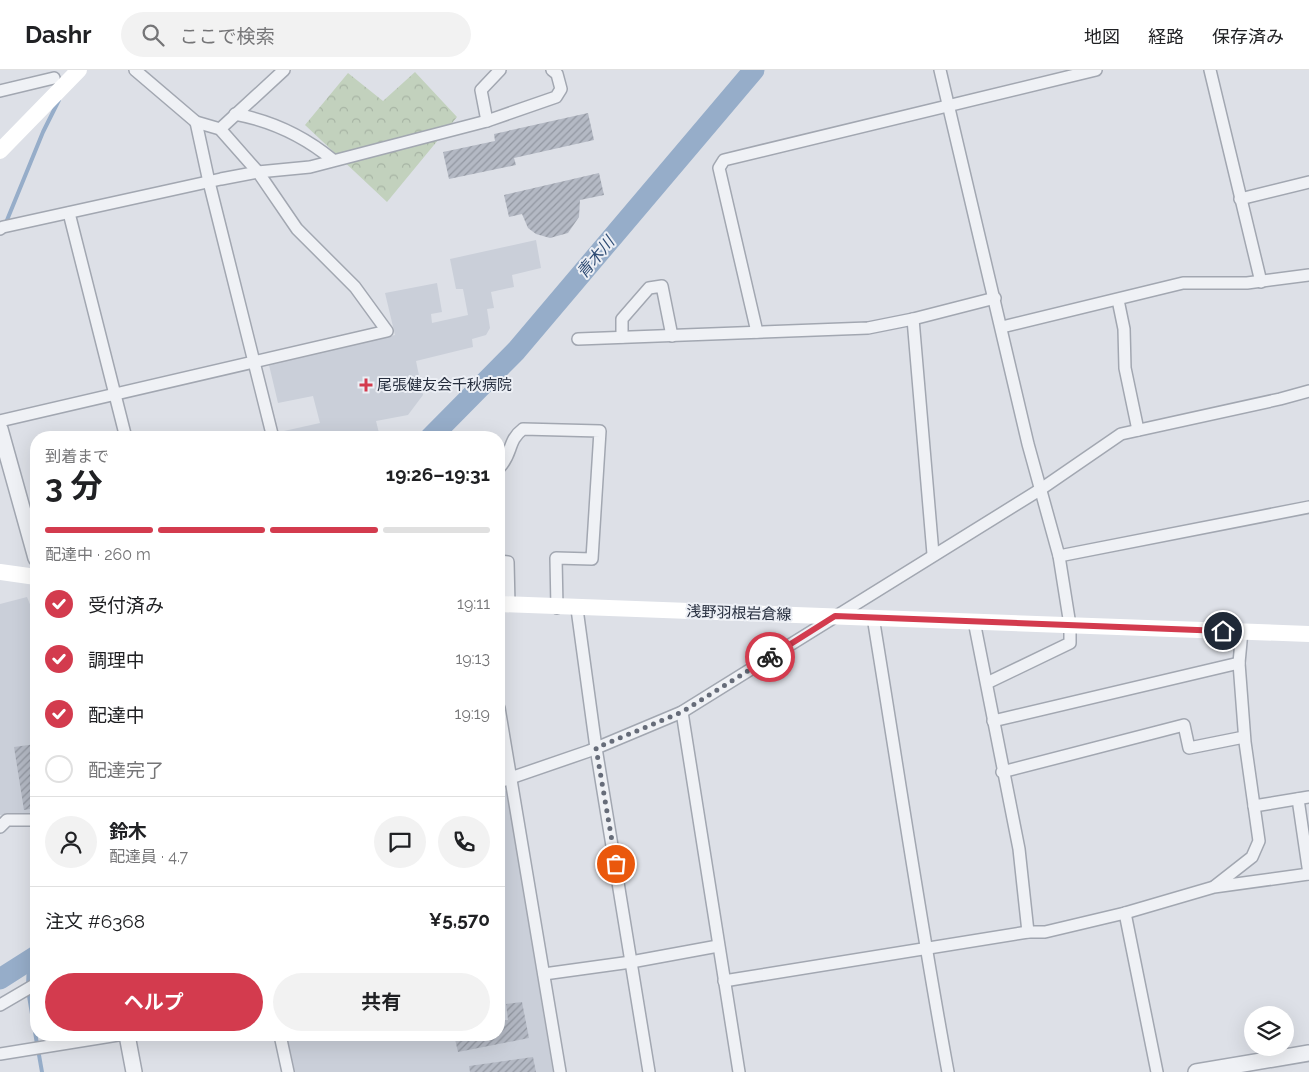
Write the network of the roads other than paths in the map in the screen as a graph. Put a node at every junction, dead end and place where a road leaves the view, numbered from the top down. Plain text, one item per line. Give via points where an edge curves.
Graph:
1 (79, 70) edge
2 (135, 70) edge
3 (284, 70) edge
4 (500, 70) edge
5 (552, 70) edge
6 (940, 70) edge
7 (1096, 70) edge
8 (1210, 70) edge
9 (56, 78) edge
10 (0, 91) edge
11 (948, 106) junction
12 (235, 114) junction
13 (487, 121) junction
14 (196, 122) junction
15 (220, 129) junction
16 (0, 150) edge
17 (333, 160) junction
18 (258, 172) junction
19 (209, 182) junction
20 (1309, 182) edge
21 (1240, 199) junction
22 (69, 213) junction
23 (0, 229) edge
24 (1309, 275) edge
25 (1262, 282) junction
26 (995, 298) junction
27 (1118, 300) junction
28 (913, 319) junction
29 (1002, 326) junction
30 (758, 332) junction
31 (672, 336) junction
32 (622, 337) junction
33 (578, 339) dead end
34 (254, 363) junction
35 (1309, 391) edge
36 (116, 394) junction
37 (0, 421) edge
38 (0, 429) edge
39 (1138, 430) junction
40 (124, 431) edge
41 (271, 431) edge
42 (505, 461) edge
43 (1042, 489) junction
44 (1309, 508) edge
45 (30, 536) edge
46 (933, 554) junction
47 (1059, 556) junction
48 (505, 562) edge
49 (0, 572) edge
50 (30, 576) edge
51 (505, 594) edge
52 (505, 605) edge
53 (557, 608) junction
54 (577, 609) junction
55 (835, 616) junction
56 (873, 618) junction
57 (974, 621) junction
58 (1070, 625) junction
59 (1242, 631) junction
60 (1309, 634) edge
61 (1239, 663) junction
62 (987, 683) junction
63 (682, 712) junction
64 (993, 721) junction
65 (1244, 736) junction
66 (596, 748) junction
67 (1002, 772) junction
68 (505, 780) edge
69 (505, 785) edge
70 (1304, 798) edge
71 (1254, 806) junction
72 (30, 820) edge
73 (2, 822) edge
74 (1309, 874) edge
75 (1214, 887) junction
76 (1125, 913) junction
77 (1028, 932) junction
78 (718, 946) junction
79 (926, 948) junction
80 (631, 962) junction
81 (544, 974) junction
82 (724, 981) junction
83 (30, 988) edge
84 (0, 1005) edge
85 (81, 1041) edge
86 (128, 1041) edge
87 (281, 1041) edge
88 (1309, 1053) edge
89 (0, 1054) edge
90 (134, 1072) edge
91 (288, 1072) edge
92 (560, 1072) edge
93 (649, 1072) edge
94 (739, 1072) edge
95 (948, 1072) edge
96 (1157, 1072) edge
97 (1196, 1072) edge

1 - 9 main road
2 - 14 street
3 - 12 street
4 - 13 street via 481,90
5 - 13 street via 557,74 560,89 556,97
6 - 11 street
7 - 11 street
8 - 21 street
9 - 10 street
9 - 16 main road
11 - 26 street
11 - 30 street via 724,160 719,168
12 - 15 street
12 - 17 street via 286,130 313,144
13 - 17 street
14 - 15 street
14 - 19 street
15 - 18 street
17 - 18 street via 310,167
18 - 19 street
18 - 34 street via 297,230 355,287 387,331
19 - 22 street
19 - 34 street
20 - 21 street
21 - 25 street
22 - 23 street
22 - 36 street
24 - 25 street
25 - 27 street via 1183,283
26 - 28 street
26 - 29 street
27 - 29 street
27 - 39 street via 1124,329 1125,368
28 - 30 street via 868,328
28 - 46 street
29 - 43 street via 1028,444
30 - 31 street
31 - 32 street
31 - 32 street via 662,286 649,288 622,319
32 - 33 street
34 - 36 street
34 - 41 street
35 - 39 street
36 - 37 street
36 - 40 street
38 - 45 street
39 - 43 street via 1121,434
42 - 53 street via 513,436 523,429 600,431 592,559 556,558
43 - 46 street
43 - 47 street
44 - 47 street
46 - 55 street
47 - 58 street
48 - 51 street via 508,562
49 - 50 main road
52 - 53 main road, 浅野羽根岩倉線
53 - 54 main road, 浅野羽根岩倉線
54 - 55 main road, 浅野羽根岩倉線
54 - 66 street
55 - 56 main road, 浅野羽根岩倉線
55 - 63 street
56 - 57 main road, 浅野羽根岩倉線
56 - 79 street
57 - 58 main road, 浅野羽根岩倉線
57 - 62 street
58 - 59 main road, 浅野羽根岩倉線
58 - 62 street via 1070,643
59 - 60 main road, 浅野羽根岩倉線
59 - 61 street
61 - 64 street
61 - 65 street
62 - 64 street
63 - 66 street
63 - 78 street
64 - 67 street
65 - 67 street via 1189,748 1184,725
65 - 71 street
66 - 68 street
66 - 80 street
67 - 77 street via 1019,849
69 - 81 street
70 - 71 street
70 - 74 street
71 - 75 street via 1259,841 1252,857
72 - 73 street
74 - 75 street
75 - 76 street
76 - 77 street via 1045,932
76 - 96 street
77 - 79 street
78 - 80 street
78 - 82 street
79 - 82 street
79 - 95 street
80 - 81 street
80 - 93 street
81 - 92 street
82 - 94 street
83 - 84 street
85 - 89 street
86 - 90 street
87 - 91 street
88 - 97 street

